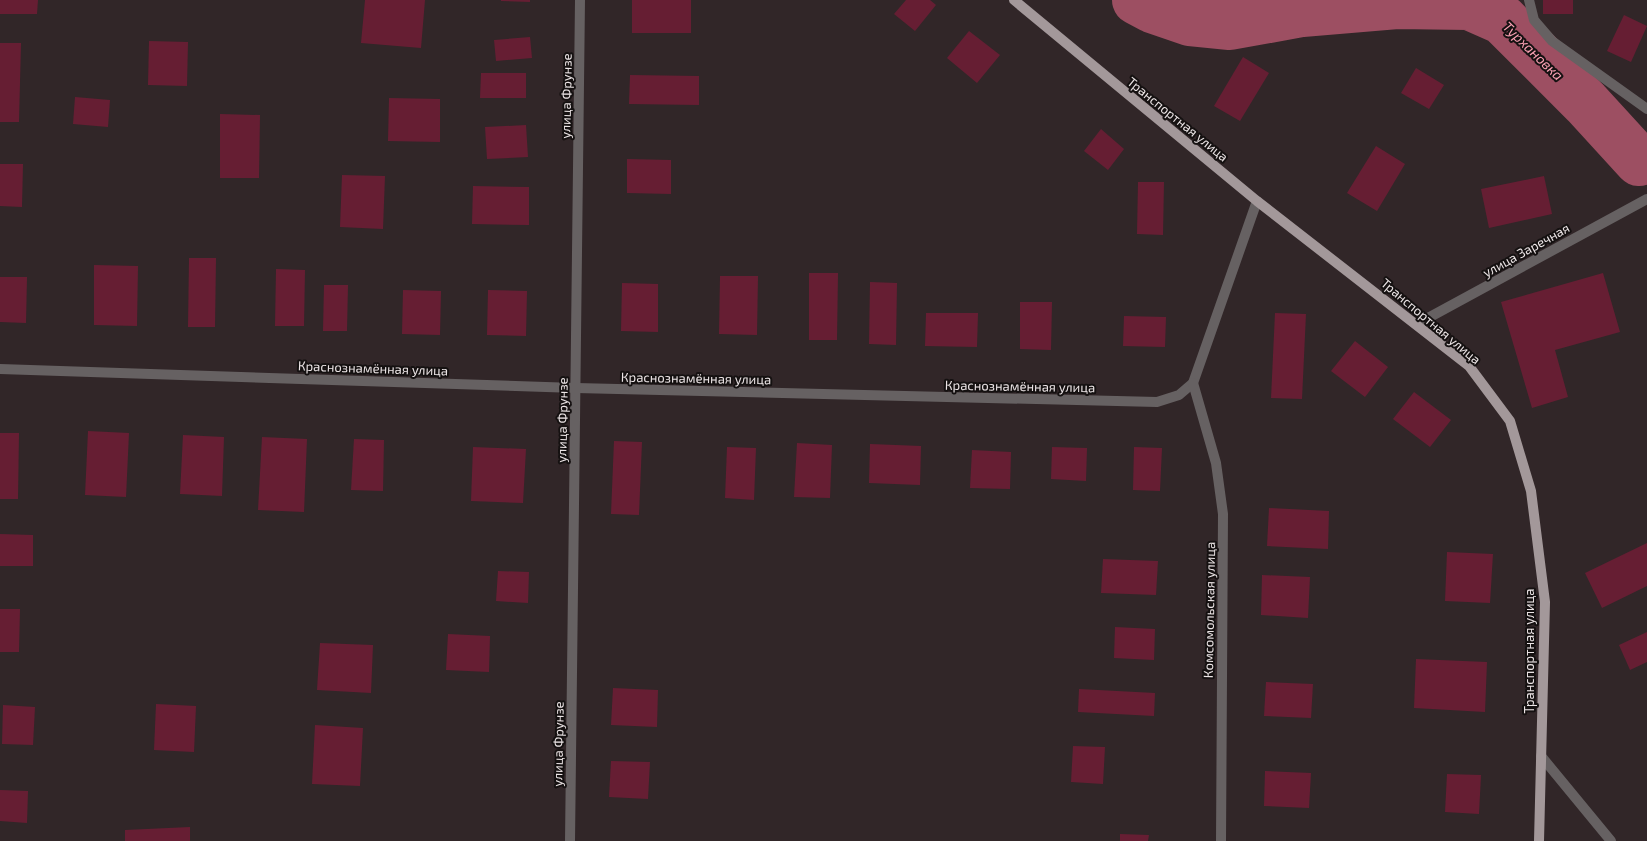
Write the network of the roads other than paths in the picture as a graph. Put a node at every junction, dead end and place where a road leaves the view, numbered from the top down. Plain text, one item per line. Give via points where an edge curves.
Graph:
1 (580, 0) edge
2 (1014, 0) edge
3 (1529, 0) edge
4 (1647, 110) edge
5 (1647, 199) edge
6 (1257, 201) junction
7 (1417, 324) junction
8 (0, 369) edge
9 (1193, 383) junction
10 (576, 388) junction
11 (1541, 756) junction
12 (570, 841) edge
13 (1221, 841) edge
14 (1539, 841) edge
15 (1611, 841) edge

1 - 10 street, улица Фрунзе
2 - 6 main road, Транспортная улица
3 - 4 street via 1534,20 1552,41
5 - 7 street, улица Заречная
6 - 7 main road, Транспортная улица
6 - 9 street
7 - 11 main road, Транспортная улица via 1468,366 1510,421 1531,491 1545,602
8 - 10 street, Краснознамённая улица
9 - 10 street, Краснознамённая улица via 1180,395 1156,402
9 - 13 street, Комсомольская улица via 1216,463 1223,514
10 - 12 street, улица Фрунзе
11 - 14 main road, Транспортная улица
11 - 15 street

